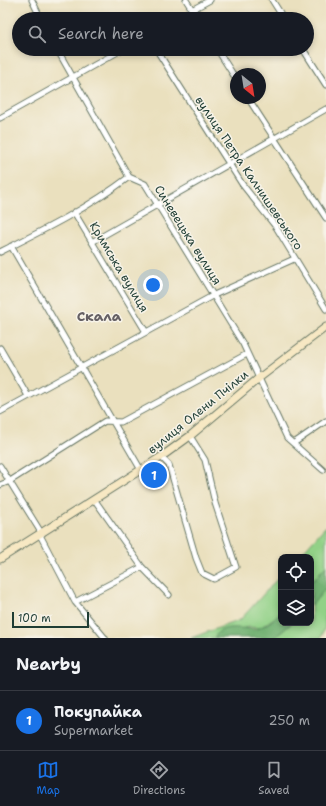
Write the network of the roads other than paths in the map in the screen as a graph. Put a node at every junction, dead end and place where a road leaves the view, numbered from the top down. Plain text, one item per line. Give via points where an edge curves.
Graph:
1 (32, 0) edge
2 (186, 0) edge
3 (210, 0) edge
4 (272, 0) edge
5 (192, 10) junction
6 (38, 12) edge
7 (188, 12) edge
8 (280, 12) edge
9 (61, 56) edge
10 (110, 56) edge
11 (160, 56) edge
12 (221, 56) edge
13 (307, 56) edge
14 (230, 70) edge
15 (74, 77) junction
16 (326, 85) edge
17 (252, 104) edge
18 (326, 109) edge
19 (0, 118) edge
20 (273, 138) junction
21 (230, 165) junction
22 (129, 177) junction
23 (156, 204) junction
24 (74, 212) junction
25 (326, 218) edge
26 (92, 242) junction
27 (11, 246) junction
28 (0, 252) edge
29 (294, 260) junction
30 (214, 295) junction
31 (326, 309) edge
32 (326, 327) edge
33 (146, 332) junction
34 (0, 348) edge
35 (247, 354) junction
36 (82, 367) junction
37 (259, 378) junction
38 (28, 396) junction
39 (0, 412) edge
40 (326, 421) edge
41 (113, 422) junction
42 (190, 436) junction
43 (294, 443) junction
44 (161, 457) junction
45 (0, 466) edge
46 (141, 470) junction
47 (323, 470) dead end
48 (10, 481) junction
49 (0, 485) edge
50 (94, 499) junction
51 (41, 535) junction
52 (0, 559) edge
53 (142, 567) junction
54 (169, 595) dead end
55 (75, 602) junction
56 (105, 638) edge

1 - 6 street
2 - 5 street
3 - 5 street
4 - 8 street
5 - 7 street
9 - 15 street
10 - 15 street
11 - 21 street, вулиця Петра Калнишевського
12 - 14 street
13 - 16 street
15 - 19 street
15 - 22 street
17 - 20 street
18 - 20 street
20 - 21 street
20 - 25 street
21 - 23 street
21 - 29 street, вулиця Петра Калнишевського via 276,227
22 - 23 street, Синевецька вулиця via 145,184
22 - 24 street
23 - 26 street
23 - 30 street, Синевецька вулиця
24 - 26 street, Кримська вулиця
24 - 27 street
26 - 33 street, Кримська вулиця
27 - 28 street
27 - 36 street
29 - 30 street
29 - 31 street, вулиця Петра Калнишевського
30 - 33 street
30 - 35 street, Синевецька вулиця
32 - 37 street, вулиця Олени Пчілки
33 - 36 street
34 - 38 street
35 - 37 street, Синевецька вулиця
35 - 41 street via 120,422
36 - 38 street
36 - 41 street
37 - 42 street, вулиця Олени Пчілки
37 - 43 street, Синевецька вулиця via 287,438
38 - 39 street
40 - 43 street
41 - 46 street
41 - 48 street via 106,421
42 - 44 street, вулиця Олени Пчілки
42 - 44 street via 205,460 215,503 236,567 214,579 202,573 169,465
43 - 47 street, Синевецька вулиця
44 - 46 street, вулиця Олени Пчілки
45 - 48 street
46 - 50 street, вулиця Олени Пчілки
48 - 49 street
48 - 51 street
50 - 51 street, вулиця Олени Пчілки
50 - 53 street
51 - 52 street, вулиця Олени Пчілки
51 - 55 street
53 - 54 street
53 - 55 street
55 - 56 street

